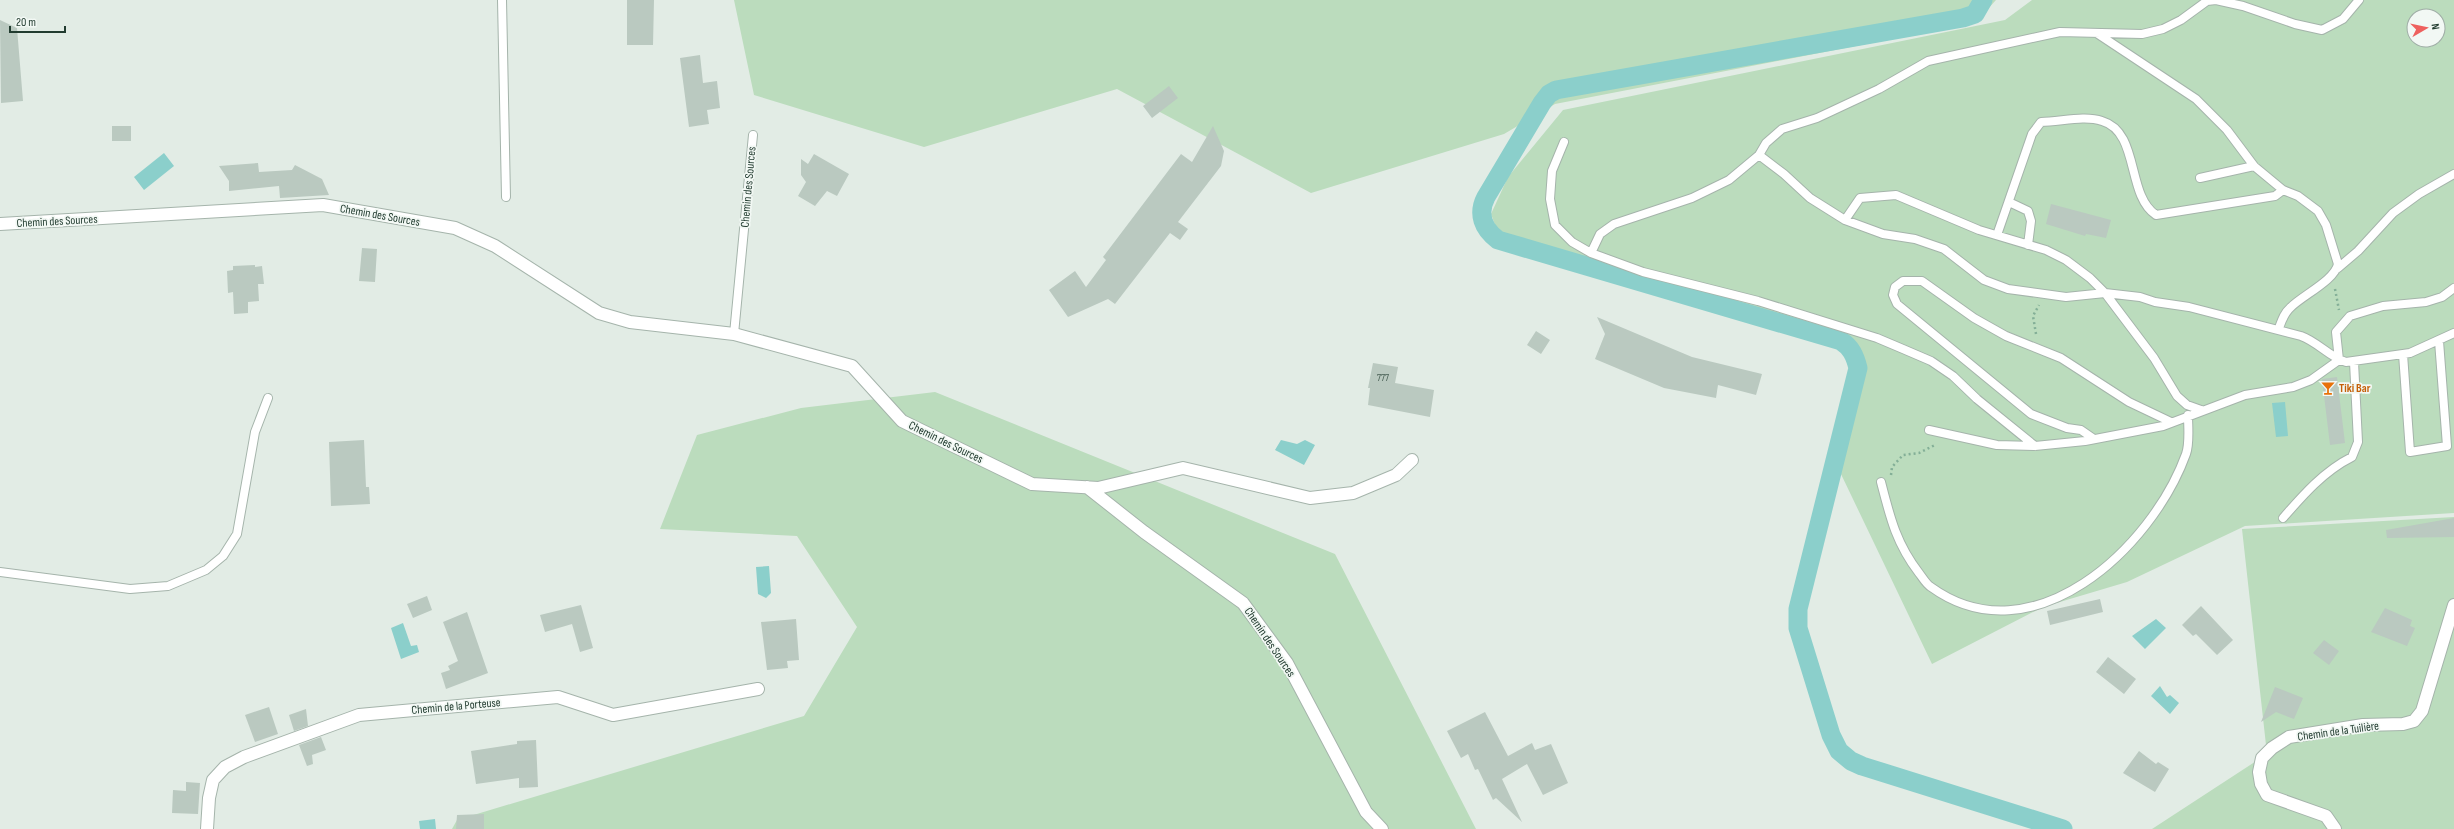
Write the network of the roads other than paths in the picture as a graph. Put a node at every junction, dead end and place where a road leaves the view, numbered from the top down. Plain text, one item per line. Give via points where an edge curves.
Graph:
1 (502, 0) edge
2 (2359, 0) edge
3 (2098, 34) junction
4 (753, 134) dead end
5 (1564, 142) dead end
6 (1759, 155) junction
7 (2254, 166) junction
8 (2454, 174) edge
9 (2200, 178) dead end
10 (2283, 190) junction
11 (506, 197) dead end
12 (2009, 202) junction
13 (1845, 220) junction
14 (0, 224) edge
15 (1997, 236) junction
16 (2028, 245) junction
17 (1591, 253) junction
18 (2338, 268) junction
19 (2454, 288) edge
20 (2105, 293) junction
21 (2279, 328) junction
22 (2454, 333) edge
23 (734, 334) junction
24 (2439, 341) junction
25 (2403, 354) junction
26 (2338, 360) junction
27 (2354, 362) junction
28 (268, 398) dead end
29 (2201, 410) junction
30 (2188, 415) junction
31 (2171, 422) junction
32 (1929, 430) dead end
33 (2094, 439) junction
34 (2035, 446) junction
35 (1412, 460) dead end
36 (1881, 482) dead end
37 (1087, 487) junction
38 (2283, 518) dead end
39 (0, 572) edge
40 (2454, 604) edge
41 (758, 689) dead end
42 (207, 829) edge
43 (1382, 829) edge
44 (2335, 829) edge

1 - 11 lane
2 - 3 lane via 2343,19 2322,30 2216,0 2207,1 2181,20 2163,29 2142,34
3 - 6 lane via 2060,32 1928,60 1879,89 1817,118 1782,129 1766,143
3 - 7 lane via 2196,99 2227,130
4 - 23 lane, Chemin des Sources
5 - 17 lane via 1552,171 1550,199 1555,224 1572,242
6 - 13 lane via 1810,198
6 - 17 lane via 1729,180 1711,189 1692,198 1614,224 1600,234
7 - 9 lane
7 - 10 lane
8 - 18 lane via 2419,194 2393,213 2358,252
10 - 12 lane via 2275,196 2156,215 2149,210 2141,196 2119,132 2102,121 2083,120 2039,124 2032,134
10 - 18 lane via 2311,204 2322,217
12 - 15 lane
12 - 16 lane via 2028,211 2031,221
13 - 15 lane via 1860,198 1896,195
13 - 20 lane via 1883,234 1915,239 1944,249 1984,280 2008,289 2066,297
14 - 23 street, Chemin des Sources via 323,205 455,228 495,246 599,313 630,322
15 - 16 lane
16 - 20 lane via 2066,260
17 - 34 lane via 1643,272 1758,301 1877,338 1903,349 1953,376
18 - 21 lane via 2290,308 2283,316
19 - 26 lane via 2442,298 2384,306 2350,316 2336,332
20 - 21 lane via 2140,297 2189,307 2237,321
20 - 29 lane via 2154,358 2177,396 2187,405
21 - 26 lane via 2313,340
22 - 24 lane
23 - 37 street, Chemin des Sources via 852,366 902,421 1032,484
24 - 25 lane
24 - 25 lane via 2447,446 2410,452
25 - 27 lane
26 - 27 lane
26 - 29 lane via 2311,380 2293,387 2245,395
27 - 38 lane via 2358,442 2352,457 2340,463 2308,489
28 - 39 lane via 255,432 237,534 223,556 206,570 168,586 130,589
29 - 30 lane
30 - 31 lane
30 - 36 lane via 2186,453 2166,495 2134,541 2089,579 2042,604 2023,609 1980,609 1930,587 1911,562 1894,532
31 - 33 lane
31 - 33 lane via 2129,402 2061,358 2006,336 1974,318 1922,281 1913,279 1895,286 1893,295 1896,304 2025,409 2044,420 2081,430
32 - 34 lane via 1997,445
33 - 34 lane
35 - 37 street, Chemin des Sources via 1396,476 1353,494 1310,498 1182,468 1098,488
37 - 43 street, Chemin des Sources via 1144,532 1243,603 1287,663 1366,812
40 - 44 street, Chemin de la Tuilière via 2422,711 2414,721 2403,724 2363,725 2289,737 2262,758 2258,772 2267,795 2326,816
41 - 42 street, Chemin de la Porteuse via 613,715 558,697 359,714 244,757 225,767 213,780

